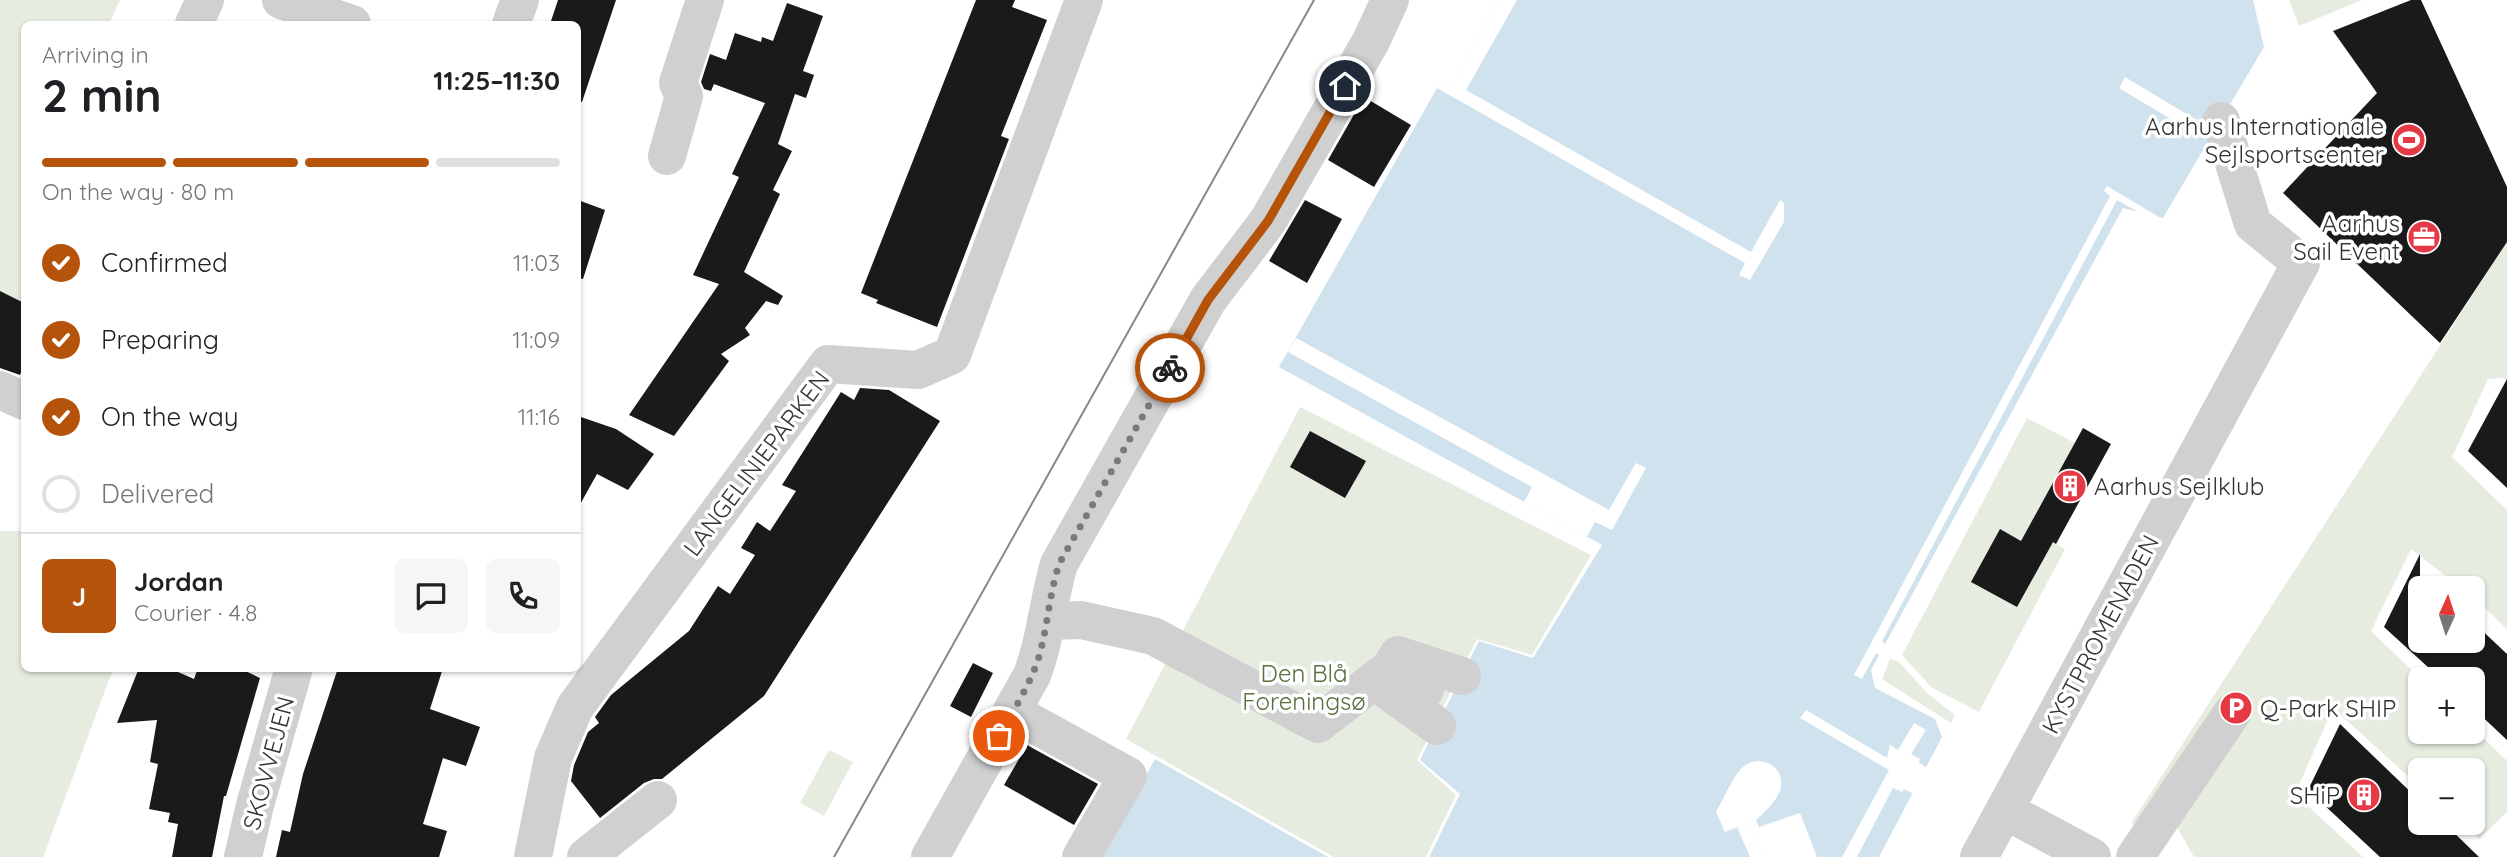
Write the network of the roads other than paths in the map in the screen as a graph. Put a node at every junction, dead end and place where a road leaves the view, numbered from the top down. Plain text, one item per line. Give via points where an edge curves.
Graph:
1 (205, 0) edge
2 (281, 0) edge
3 (493, 0) edge
4 (520, 0) edge
5 (705, 0) edge
6 (1084, 0) edge
7 (1390, 0) edge
8 (195, 21) edge
9 (343, 21) edge
10 (488, 21) edge
11 (512, 21) edge
12 (2221, 121) dead end
13 (667, 156) dead end
14 (1046, 621) junction
15 (1389, 669) junction
16 (293, 672) edge
17 (1462, 676) dead end
18 (1425, 689) dead end
19 (1012, 712) junction
20 (2232, 713) dead end
21 (1437, 726) dead end
22 (658, 800) dead end
23 (2006, 811) junction
24 (243, 857) edge
25 (533, 857) edge
26 (586, 857) edge
27 (930, 857) edge
28 (1081, 857) edge
29 (1979, 857) edge
30 (2092, 857) edge
31 (2134, 857) edge

1 - 8 street
2 - 9 street
3 - 10 street
4 - 11 street
5 - 13 street via 678,83 684,96
6 - 25 street, LANGELINIEPARKEN via 952,355 918,370 828,364 575,707 553,758
7 - 14 street via 1268,221 1208,300 1059,564
12 - 23 street, KYSTPROMENADEN via 2253,224 2301,263
14 - 15 street via 1081,620 1153,636 1318,724
14 - 19 street via 1041,650
15 - 17 street via 1398,655
15 - 18 street
15 - 21 street via 1380,685
16 - 24 street, SKOVVEJEN
19 - 27 street
19 - 28 street via 1128,776
20 - 31 street
22 - 26 street
23 - 29 street, KYSTPROMENADEN
23 - 30 street

